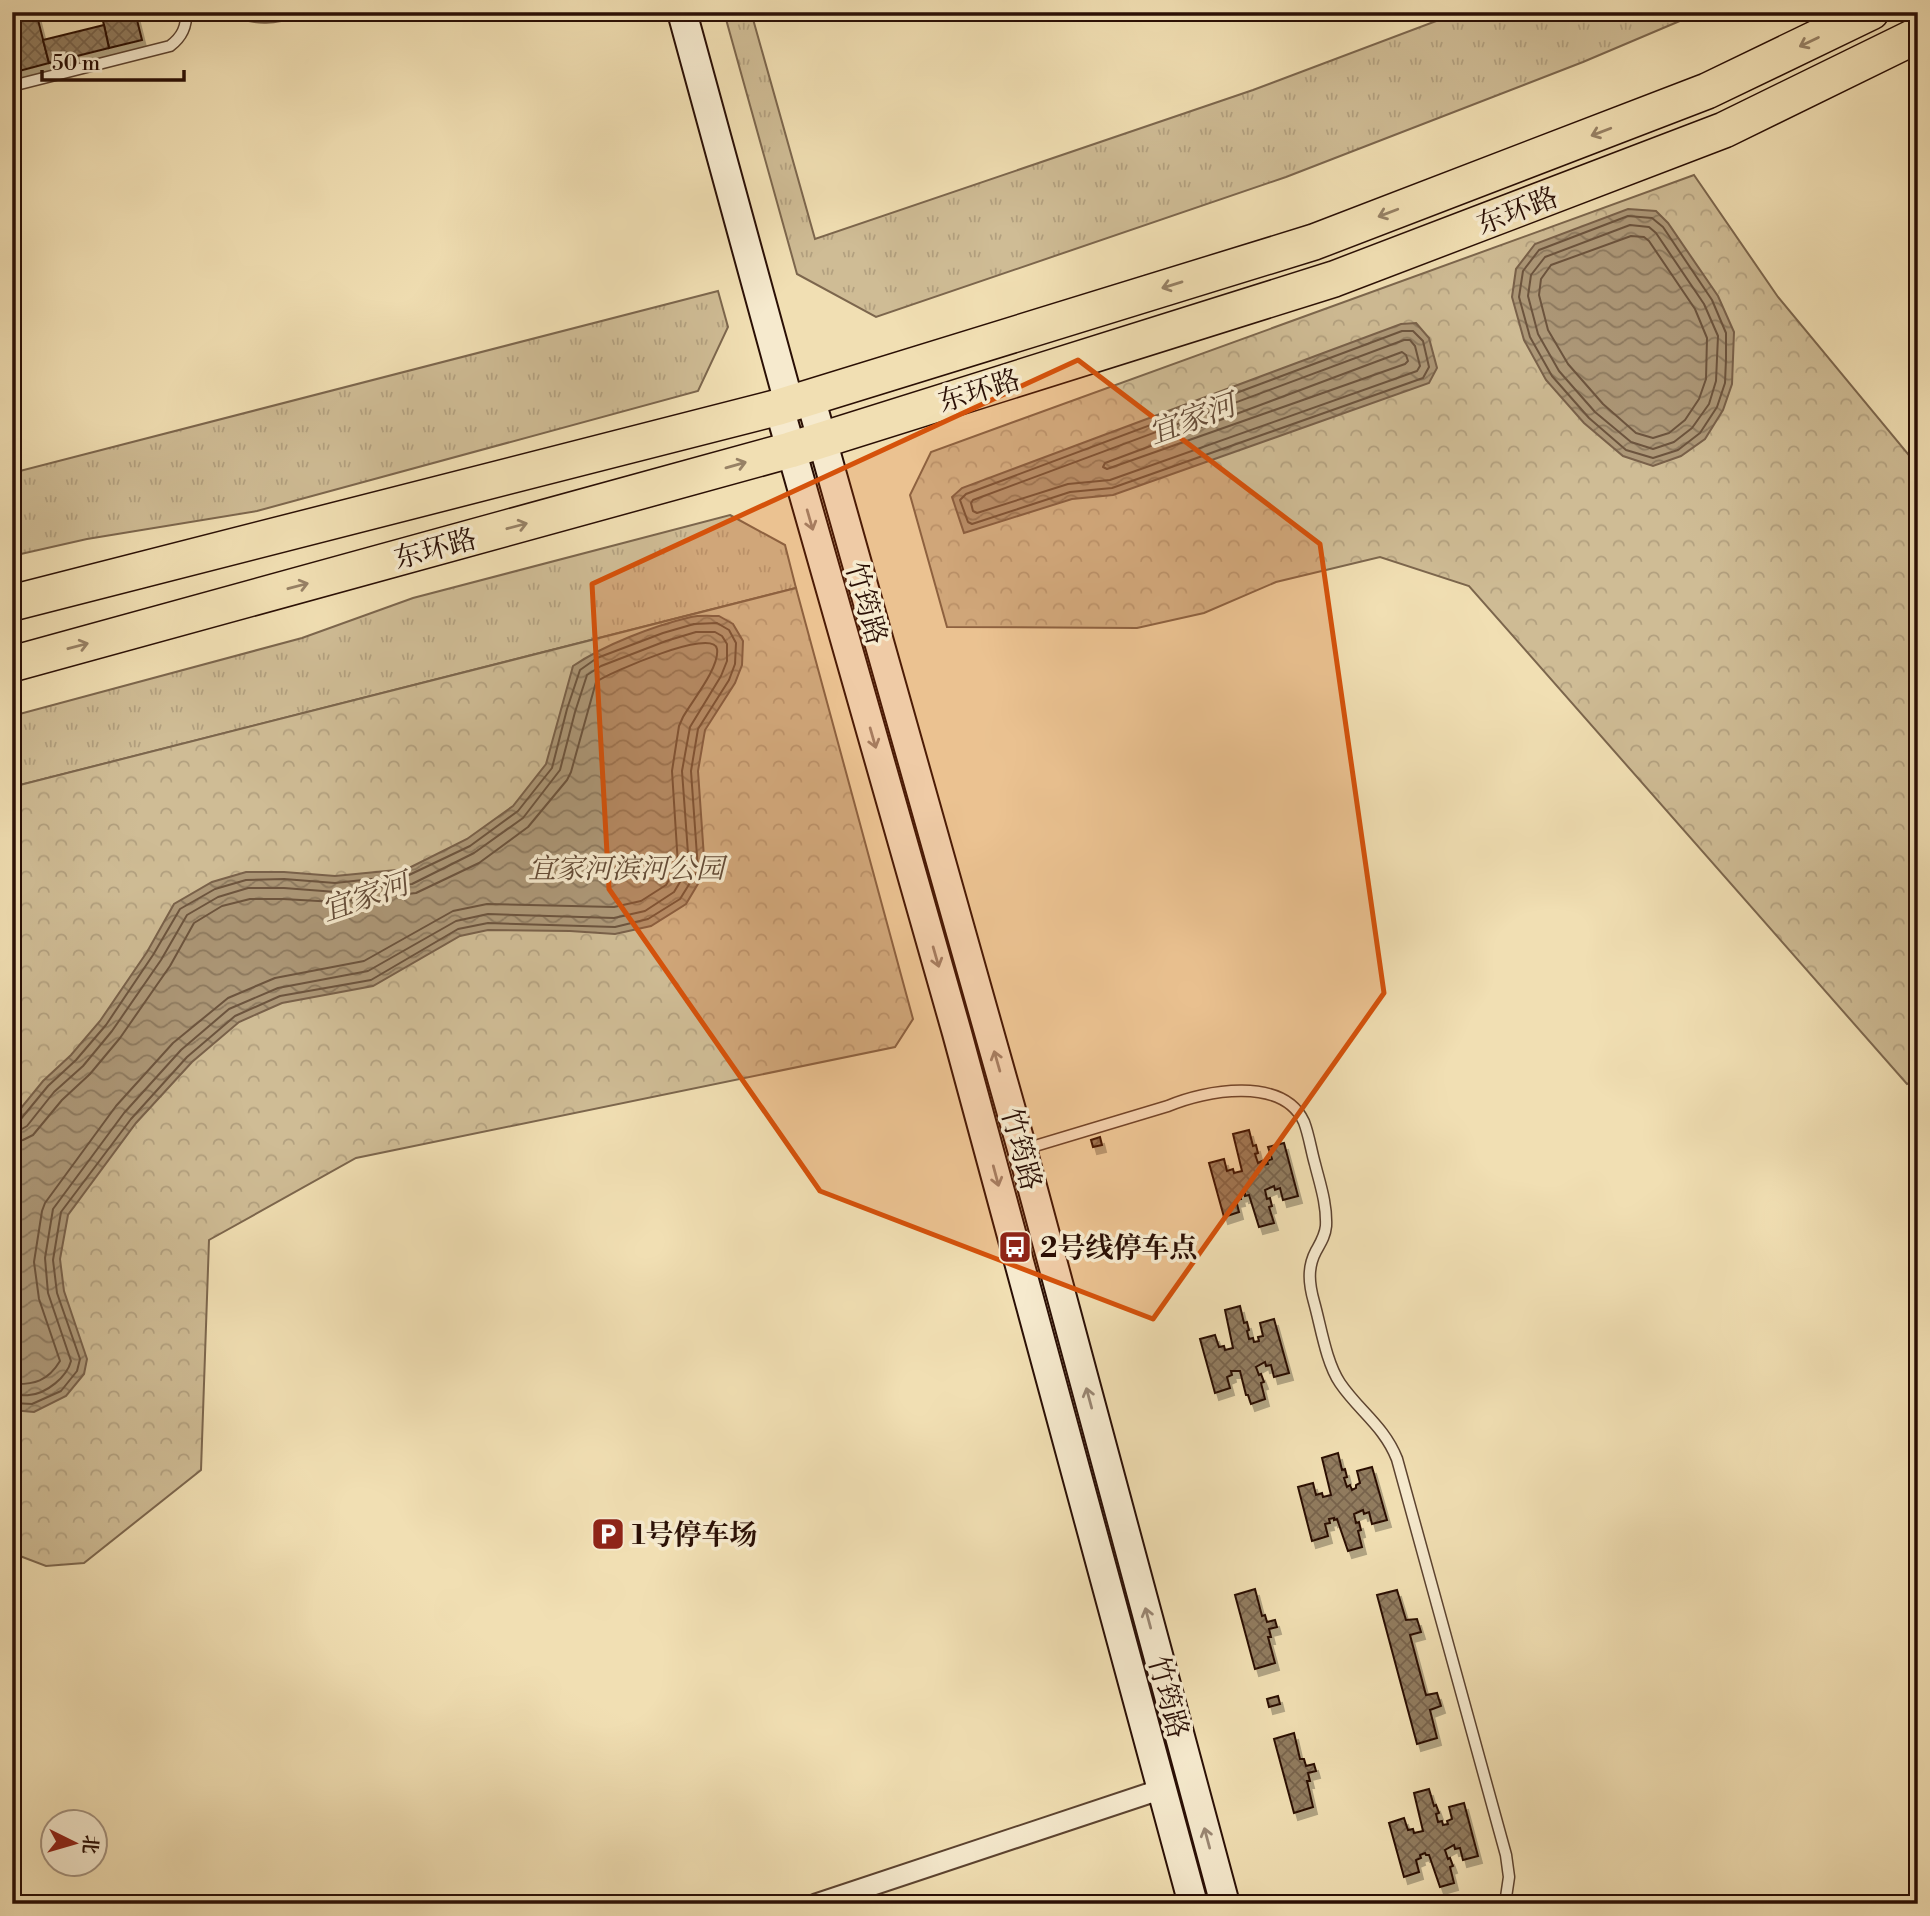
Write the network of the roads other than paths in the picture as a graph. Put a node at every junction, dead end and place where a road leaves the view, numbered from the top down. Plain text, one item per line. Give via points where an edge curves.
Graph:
1 (186, 12) edge
2 (682, 12) edge
3 (1871, 12) edge
4 (1918, 35) edge
5 (12, 86) edge
6 (793, 402) junction
7 (806, 445) junction
8 (12, 603) edge
9 (12, 664) edge
10 (1022, 1149) junction
11 (1161, 1788) junction
12 (816, 1904) edge
13 (1193, 1904) edge
14 (1225, 1904) edge
15 (1505, 1904) edge

1 - 5 lane via 185,27 170,46
2 - 6 main road, 竹筠路
3 -> 6 highway, 东环路 via 1707,91 1314,242
4 - 7 highway, 东环路 via 1724,130 1334,279
6 - 7 main road, 竹筠路
6 - 8 highway, 东环路
9 -> 7 highway, 东环路
10 -> 7 main road, 竹筠路
7 -> 11 main road, 竹筠路 via 957,1033
14 -> 10 main road, 竹筠路
10 - 15 lane via 1218,1092 1282,1098 1304,1122 1326,1206 1326,1231 1310,1269 1311,1290 1335,1374 1382,1430 1397,1459 1506,1855
11 - 12 street
11 - 13 main road, 竹筠路

